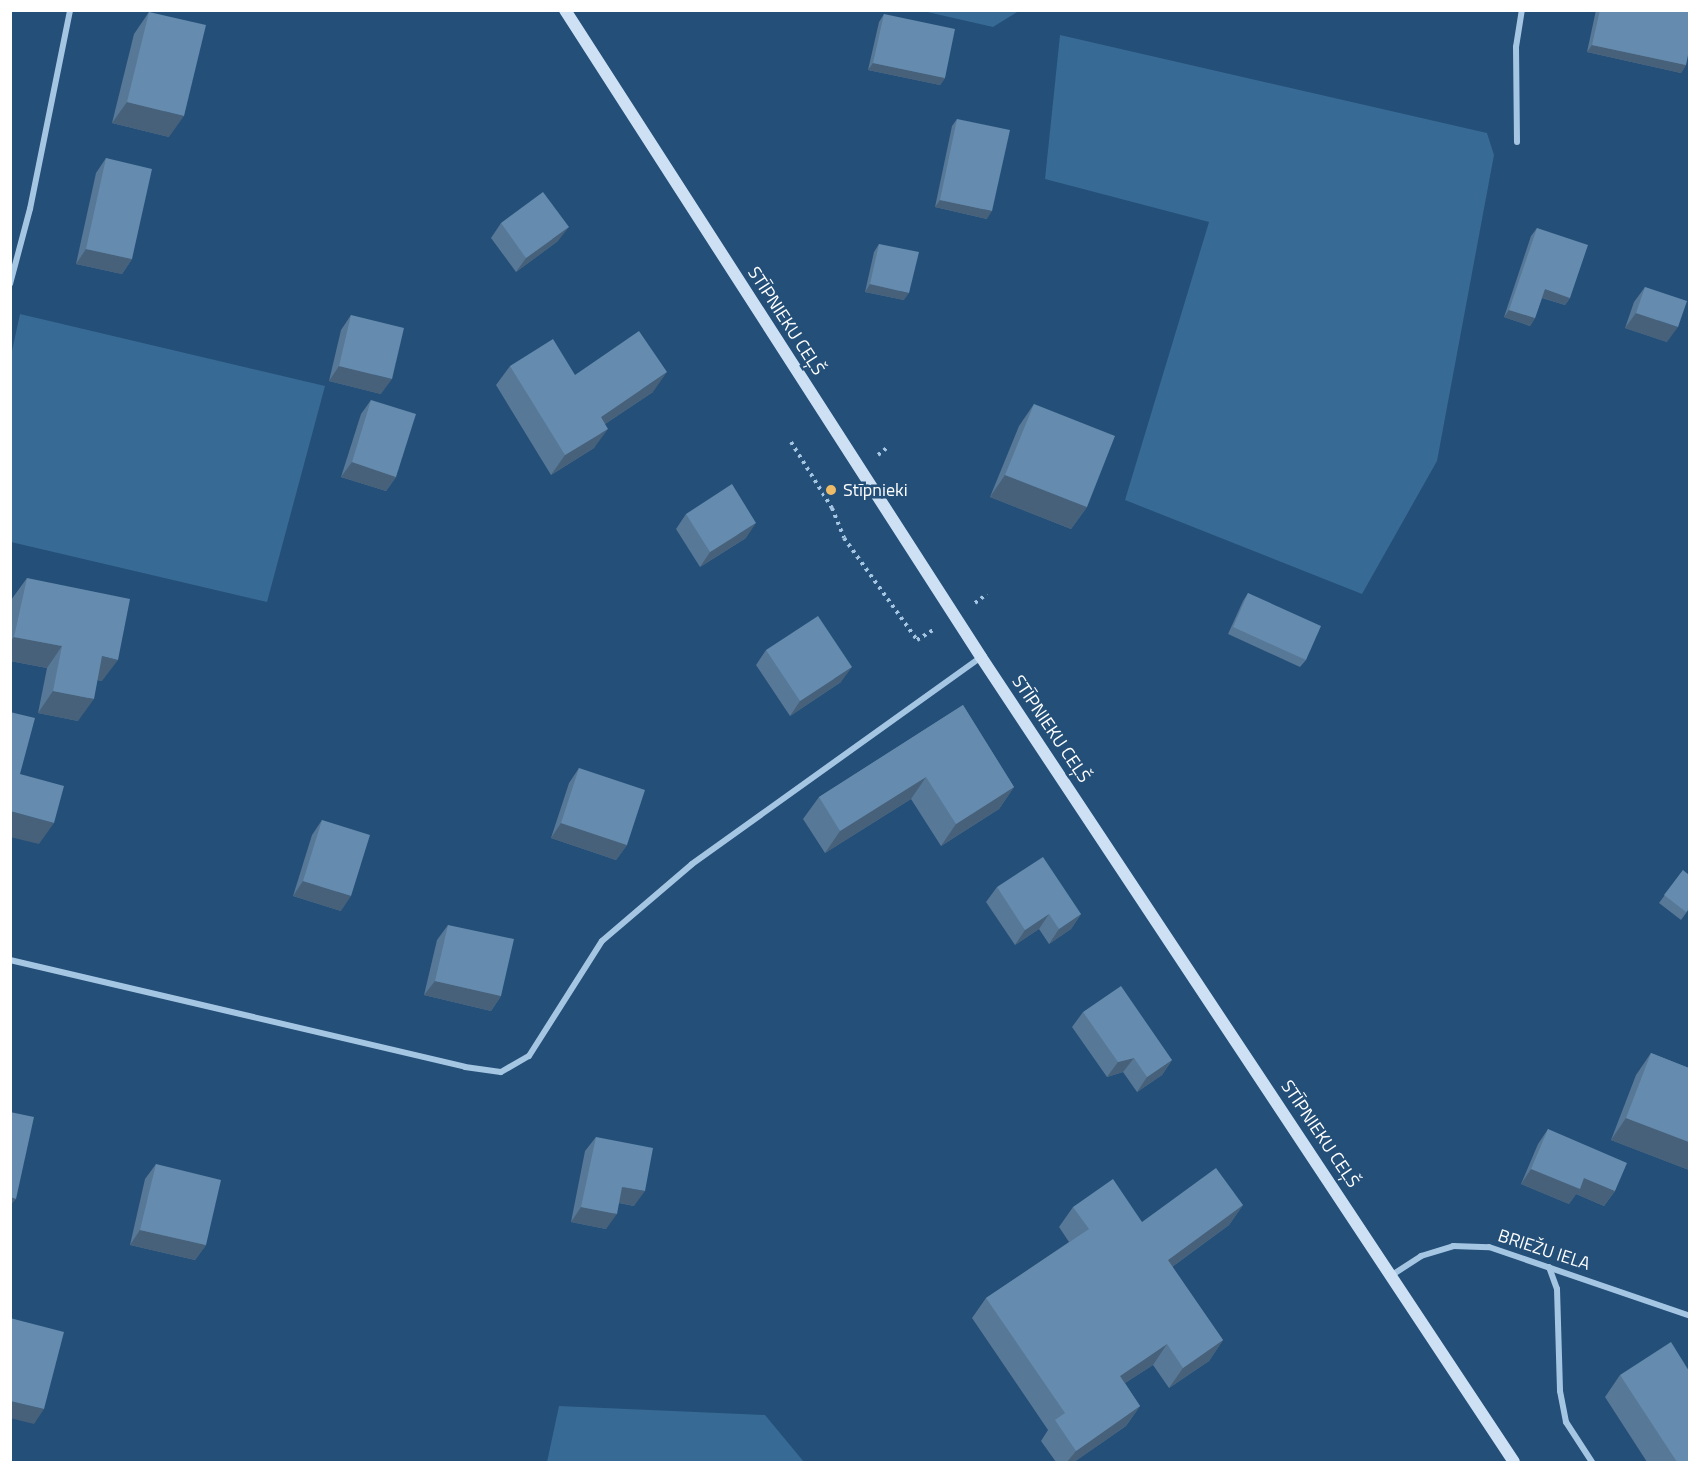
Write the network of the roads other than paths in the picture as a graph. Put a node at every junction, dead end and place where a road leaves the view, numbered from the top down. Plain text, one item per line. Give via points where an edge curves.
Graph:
1 (70, 10) edge
2 (565, 10) edge
3 (1522, 10) edge
4 (1517, 142) dead end
5 (10, 284) edge
6 (981, 657) junction
7 (10, 960) edge
8 (1549, 1267) junction
9 (1392, 1275) junction
10 (1689, 1316) edge
11 (1514, 1462) edge
12 (1592, 1462) edge

1 - 5 street via 30,209
2 - 6 main road, STĪPNIEKU CEĻŠ
3 - 4 street via 1516,47
6 - 7 street via 692,864 602,941 529,1056 501,1072 465,1067
6 - 9 main road, STĪPNIEKU CEĻŠ
8 - 9 street, BRIEŽU IELA via 1489,1247 1453,1246 1422,1256
8 - 10 street, BRIEŽU IELA
8 - 12 street via 1557,1288 1560,1391 1566,1422
9 - 11 main road, STĪPNIEKU CEĻŠ

